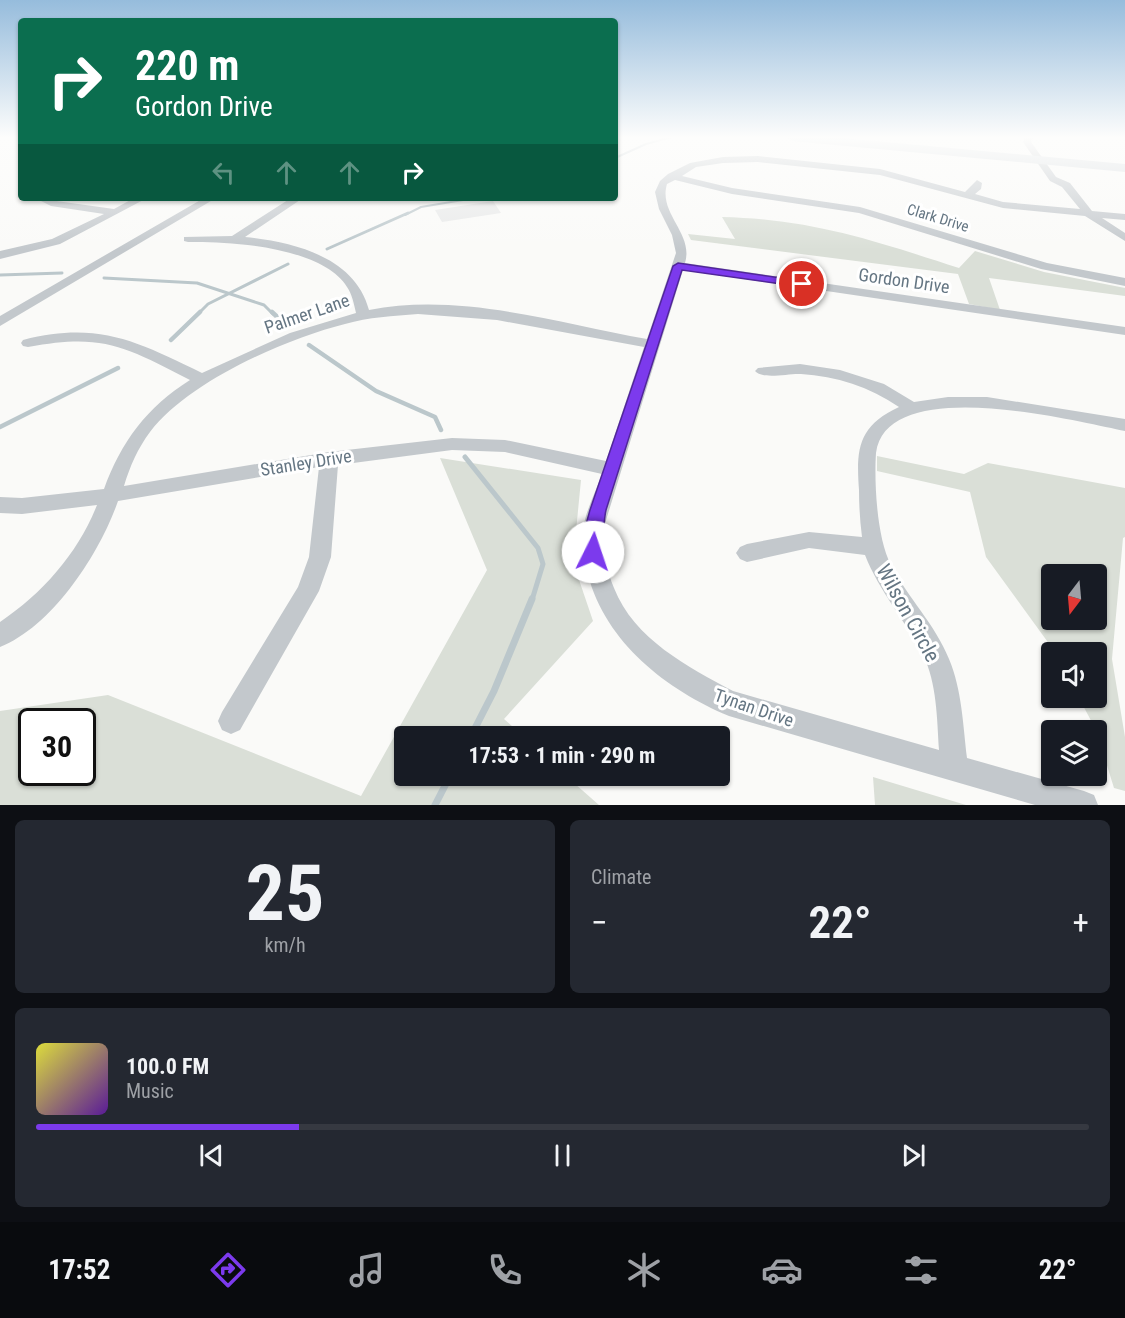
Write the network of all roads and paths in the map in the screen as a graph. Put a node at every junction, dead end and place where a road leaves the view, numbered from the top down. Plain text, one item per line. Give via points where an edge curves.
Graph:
1 (674, 175) edge
2 (892, 175) edge
3 (1051, 175) edge
4 (671, 176) junction
5 (47, 201) edge
6 (136, 201) edge
7 (206, 201) edge
8 (292, 201) edge
9 (115, 212) junction
10 (1089, 214) junction
11 (1125, 217) edge
12 (1125, 238) edge
13 (188, 239) dead end
14 (233, 240) junction
15 (0, 255) edge
16 (678, 266) junction
17 (1125, 282) edge
18 (363, 315) junction
19 (0, 322) edge
20 (1125, 331) edge
21 (28, 343) dead end
22 (652, 344) junction
23 (763, 371) dead end
24 (201, 379) junction
25 (910, 407) junction
26 (1125, 425) edge
27 (329, 459) junction
28 (612, 469) junction
29 (110, 495) junction
30 (0, 505) edge
31 (875, 547) junction
32 (747, 553) dead end
33 (0, 636) edge
34 (231, 722) dead end
35 (955, 768) junction
36 (1084, 805) edge

1 - 4 street
2 - 10 street via 971,190 1025,208
3 - 10 street via 1066,185
4 - 16 street, Tynan Drive via 663,183 660,196 682,246
4 - 17 street, Clark Drive via 732,191 860,210 1046,266
5 - 9 street
6 - 9 street
7 - 19 street
8 - 14 street
9 - 15 street via 55,242
10 - 11 street
10 - 12 street
13 - 14 street
14 - 18 street via 298,252 322,261 351,283
16 - 20 street, Gordon Drive
16 - 22 street, Tynan Drive
18 - 22 street, Palmer Lane via 454,311
18 - 24 street, Palmer Lane via 304,333
21 - 24 street via 60,336 109,337
22 - 28 street, Tynan Drive
23 - 25 street via 785,367 857,379 891,393
24 - 29 street, Palmer Lane via 156,414 134,441
25 - 26 street, Wilson Circle via 953,401 998,403
25 - 31 street, Wilson Circle via 876,431 868,444 866,462
27 - 28 street, Stanley Drive via 426,446 475,444 505,446
27 - 29 street, Stanley Drive
27 - 34 street via 320,557 308,591
28 - 35 street, Tynan Drive via 593,530 599,584 617,620 647,653 685,680 729,703
29 - 30 street, Stanley Drive
29 - 33 street, Palmer Lane via 83,555 39,606
31 - 32 street via 809,540
31 - 35 street, Wilson Circle via 890,583 933,650 945,690
35 - 36 street, Tynan Drive

